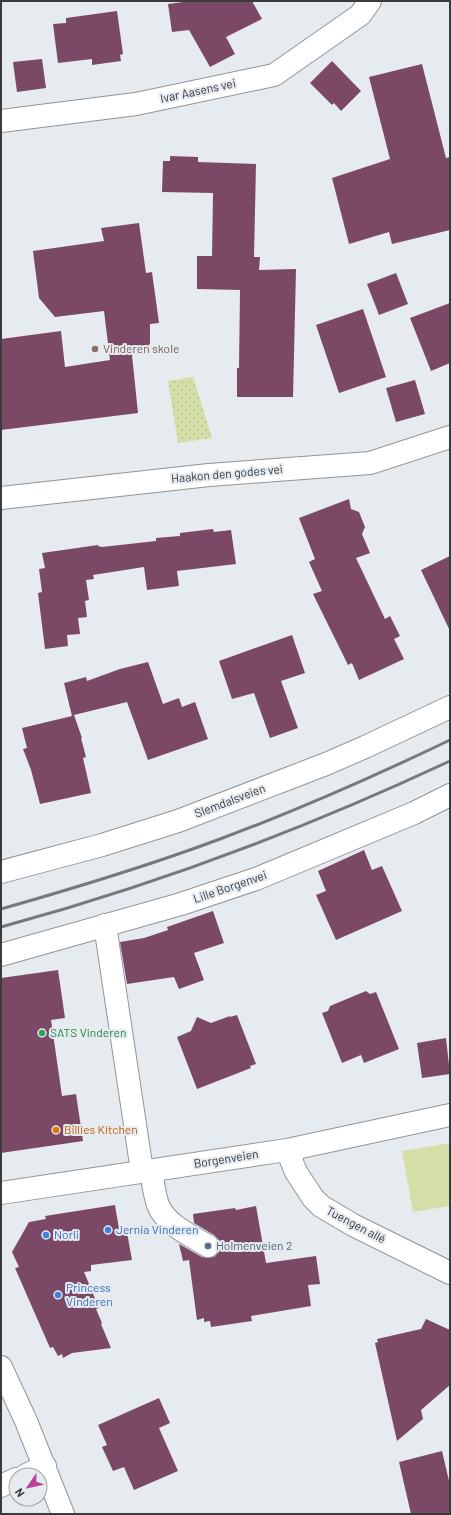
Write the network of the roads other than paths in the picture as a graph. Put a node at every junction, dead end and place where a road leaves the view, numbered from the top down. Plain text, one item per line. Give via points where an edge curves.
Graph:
1 (370, 1) edge
2 (1, 121) edge
3 (450, 438) edge
4 (1, 498) edge
5 (450, 707) edge
6 (450, 795) edge
7 (1, 872) edge
8 (105, 925) junction
9 (1, 955) edge
10 (450, 1115) edge
11 (287, 1150) junction
12 (146, 1171) junction
13 (1, 1193) edge
14 (208, 1246) dead end
15 (450, 1273) edge
16 (1, 1367) edge
17 (34, 1467) edge
18 (48, 1491) edge
19 (63, 1514) edge

1 - 2 street, Ivar Aasens vei via 360,15 274,74 136,104
3 - 4 street, Haakon den godes vei via 370,463 209,475
5 - 7 street, Slemdalsveien via 326,764 185,818 102,845
6 - 8 street, Lille Borgenvei via 414,813 256,879 181,904
8 - 9 street, Lille Borgenvei
8 - 12 street
10 - 11 street, Borgenveien
11 - 12 street, Borgenveien
11 - 15 street, Tuengen allé via 296,1172 321,1206
12 - 13 street, Borgenveien
12 - 14 street via 166,1218
16 - 17 street via 26,1421
18 - 19 street

